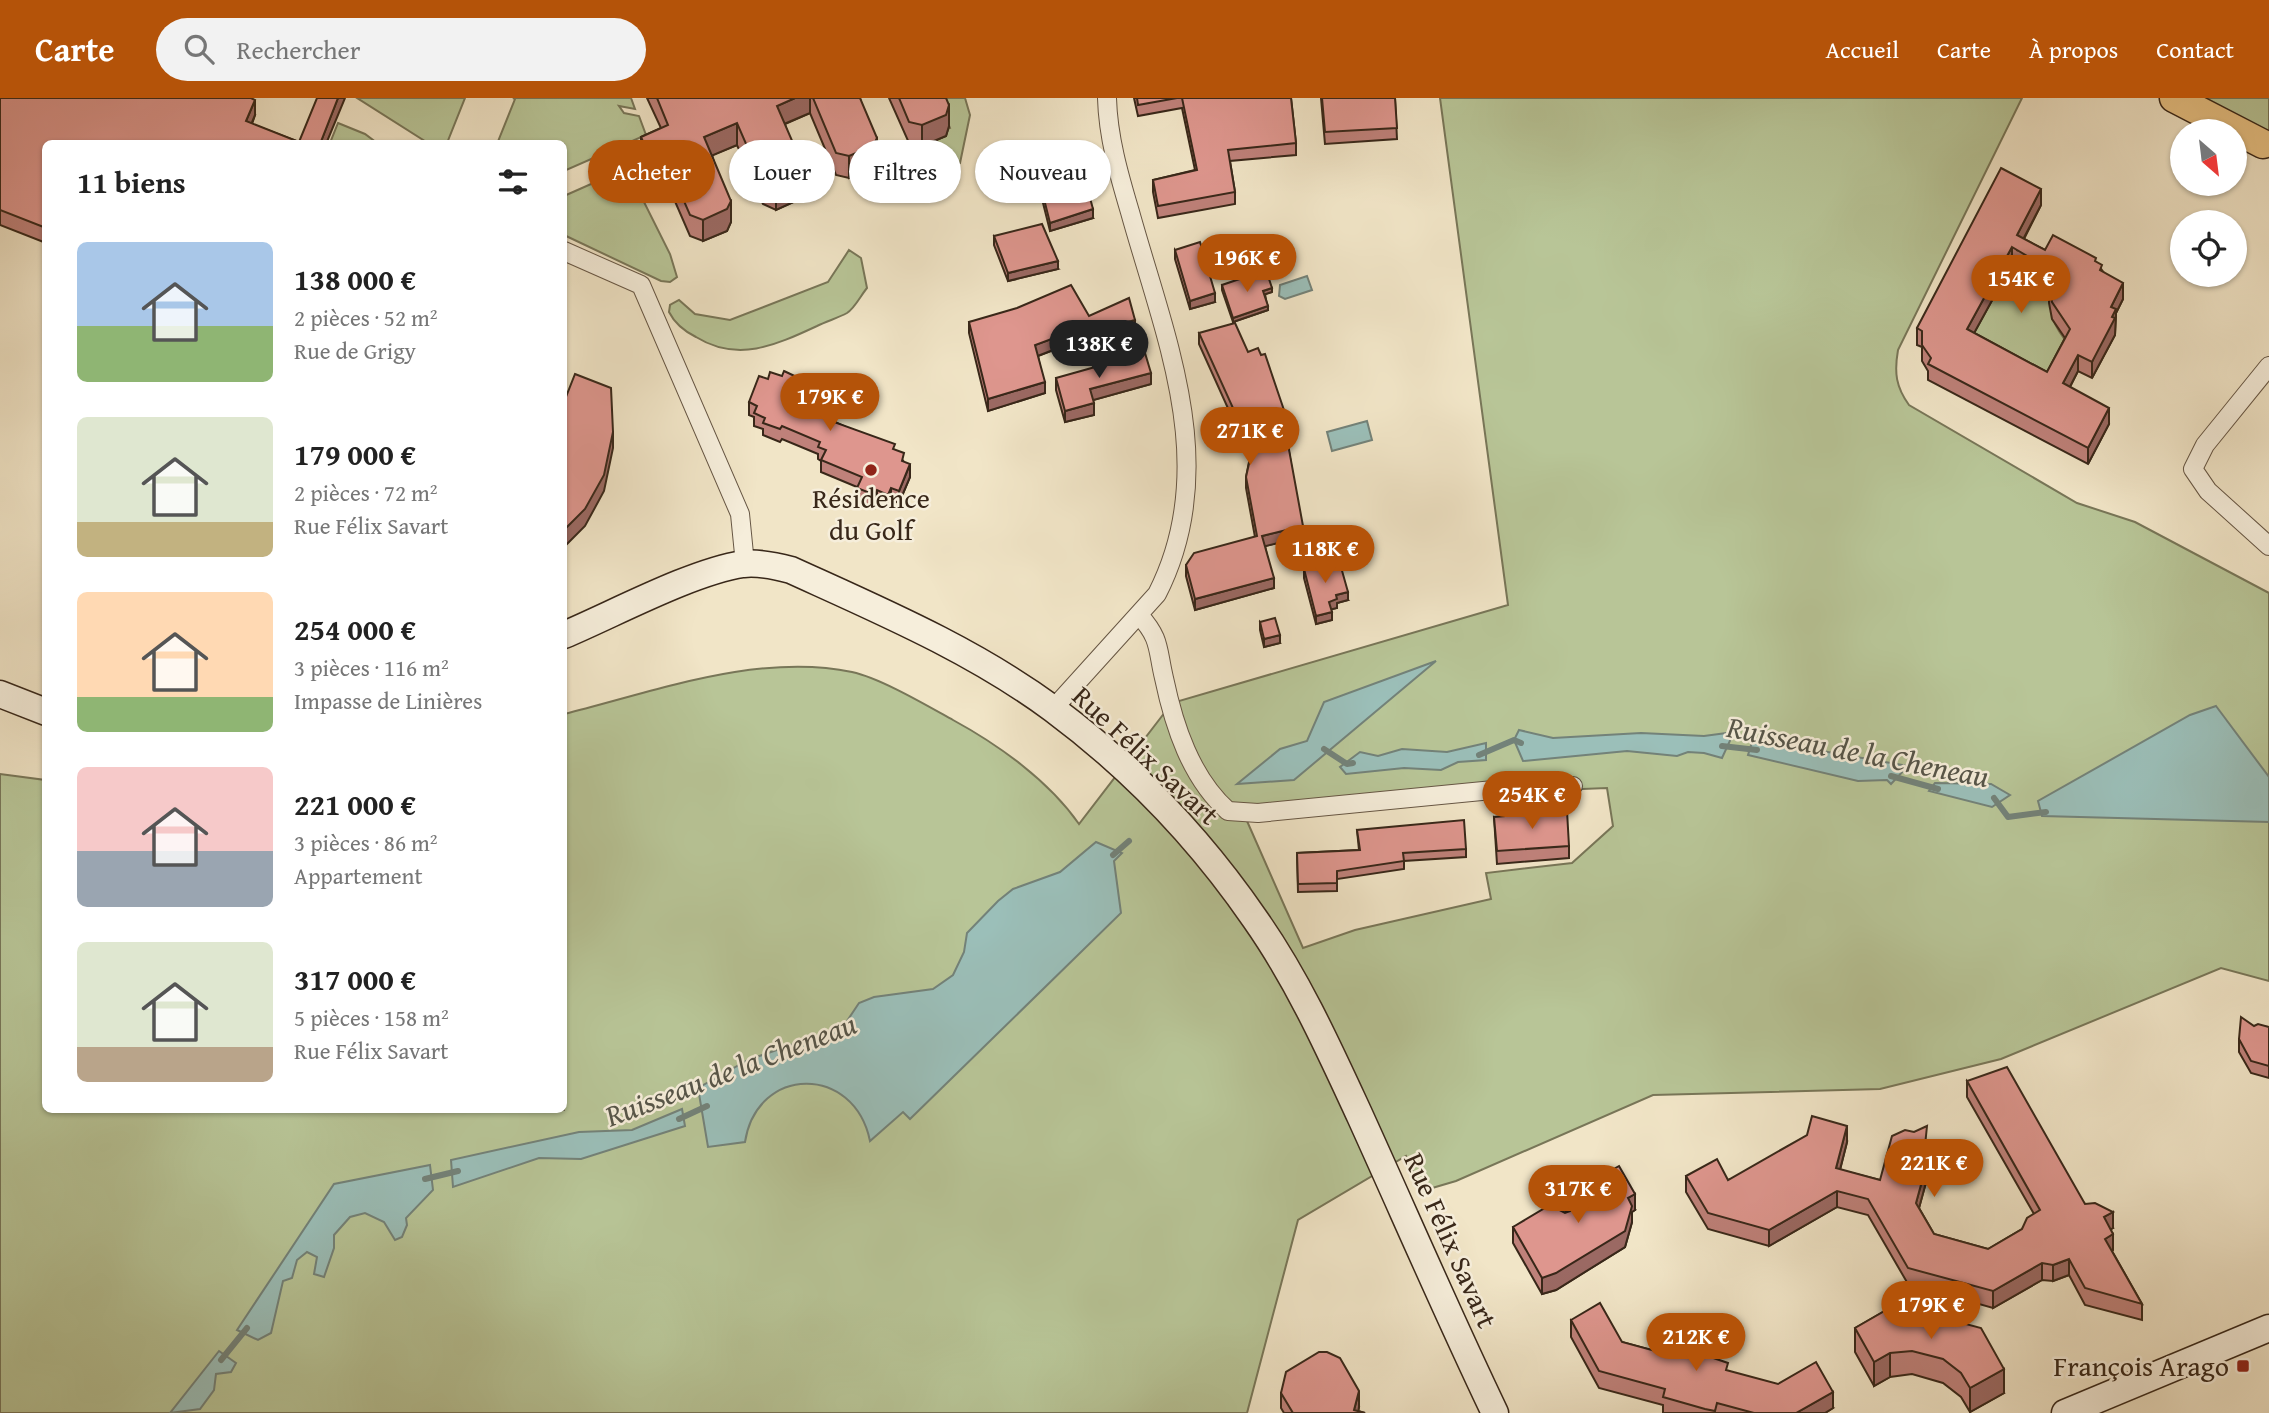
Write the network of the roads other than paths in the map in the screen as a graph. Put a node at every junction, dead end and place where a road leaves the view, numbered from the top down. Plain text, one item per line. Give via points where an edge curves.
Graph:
1 (1107, 98) edge
2 (2174, 98) edge
3 (2267, 147) edge
4 (567, 252) edge
5 (2269, 366) edge
6 (2269, 546) edge
7 (745, 564) junction
8 (1139, 615) junction
9 (567, 634) edge
10 (0, 694) edge
11 (1054, 709) junction
12 (42, 710) edge
13 (1573, 786) dead end
14 (2269, 1328) edge
15 (1496, 1413) edge
16 (2065, 1413) edge

1 - 8 street via 1114,155 1181,393 1189,471 1164,580
2 - 3 main road
4 - 7 street via 641,285 740,514
5 - 6 street via 2205,445 2193,469 2208,491
7 - 9 street via 708,574
7 - 11 street, Rue Félix Savart via 791,570 923,630
8 - 11 street
8 - 13 street via 1160,644 1164,678 1187,754 1203,786 1228,811 1258,813
10 - 12 street
11 - 15 street, Rue Félix Savart via 1138,781 1185,830 1255,919 1313,1015
14 - 16 street

